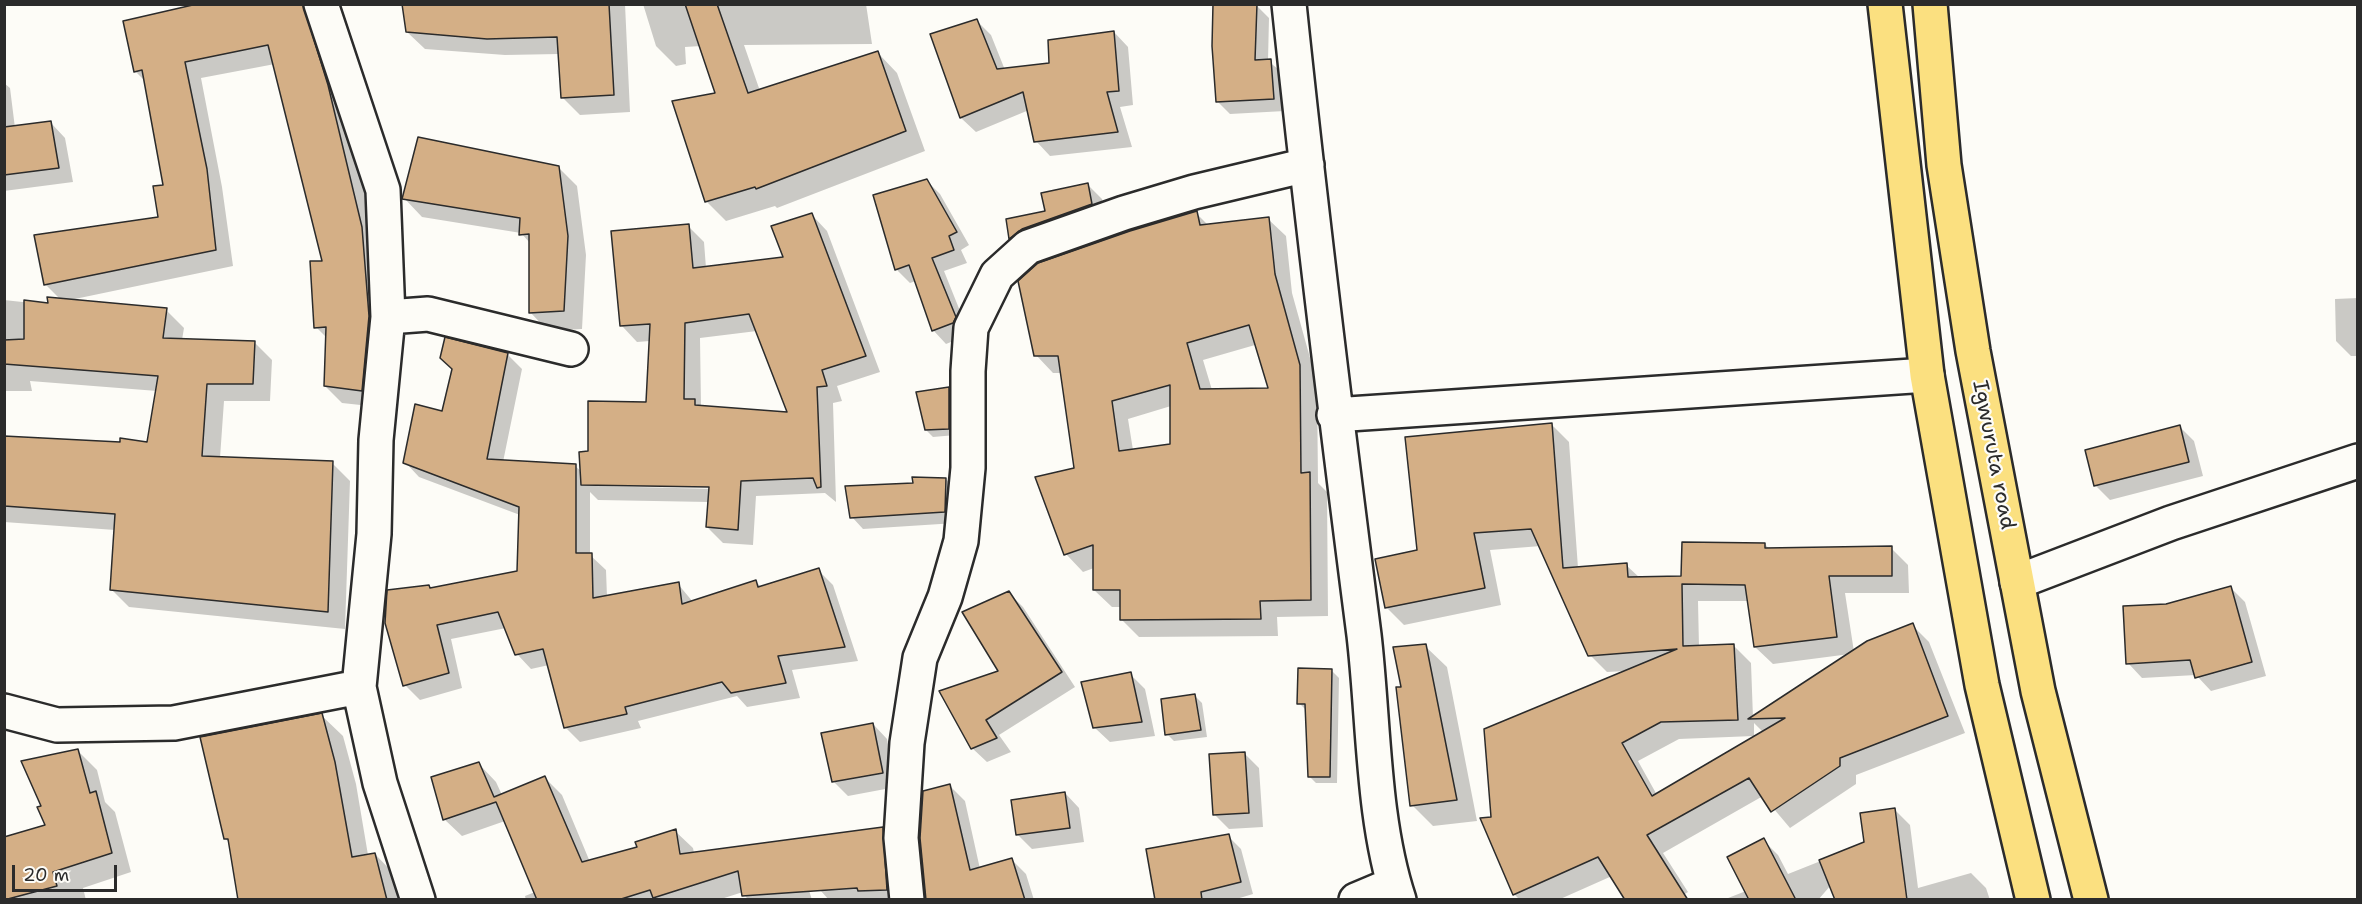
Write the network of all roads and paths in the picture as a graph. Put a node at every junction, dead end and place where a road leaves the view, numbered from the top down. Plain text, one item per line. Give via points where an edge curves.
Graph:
1 (321, 4) edge
2 (1289, 4) edge
3 (1885, 4) edge
4 (1930, 4) edge
5 (1307, 165) junction
6 (388, 317) junction
7 (572, 349) dead end
8 (1927, 375) junction
9 (1334, 415) junction
10 (2358, 461) edge
11 (2017, 582) junction
12 (359, 687) junction
13 (4, 711) edge
14 (1397, 892) edge
15 (418, 900) edge
16 (907, 900) edge
17 (1356, 900) edge
18 (2033, 900) edge
19 (2091, 900) edge

1 - 6 street via 383,190
2 - 5 street
3 - 8 main road
4 - 11 main road, Igwuruta road via 1944,165 1973,351
5 - 9 street
5 - 16 street via 1194,192 1028,247 997,275 971,328 968,468 961,541 945,597 920,658 907,743 901,837
6 - 7 street via 428,314
6 - 12 street
8 - 9 street
8 - 18 main road via 1982,685
9 - 14 street via 1364,638 1380,798
10 - 11 street via 2171,523
11 - 19 main road, Igwuruta road via 2038,691
12 - 13 street via 174,723 57,725
12 - 15 street via 380,783
14 - 17 street

